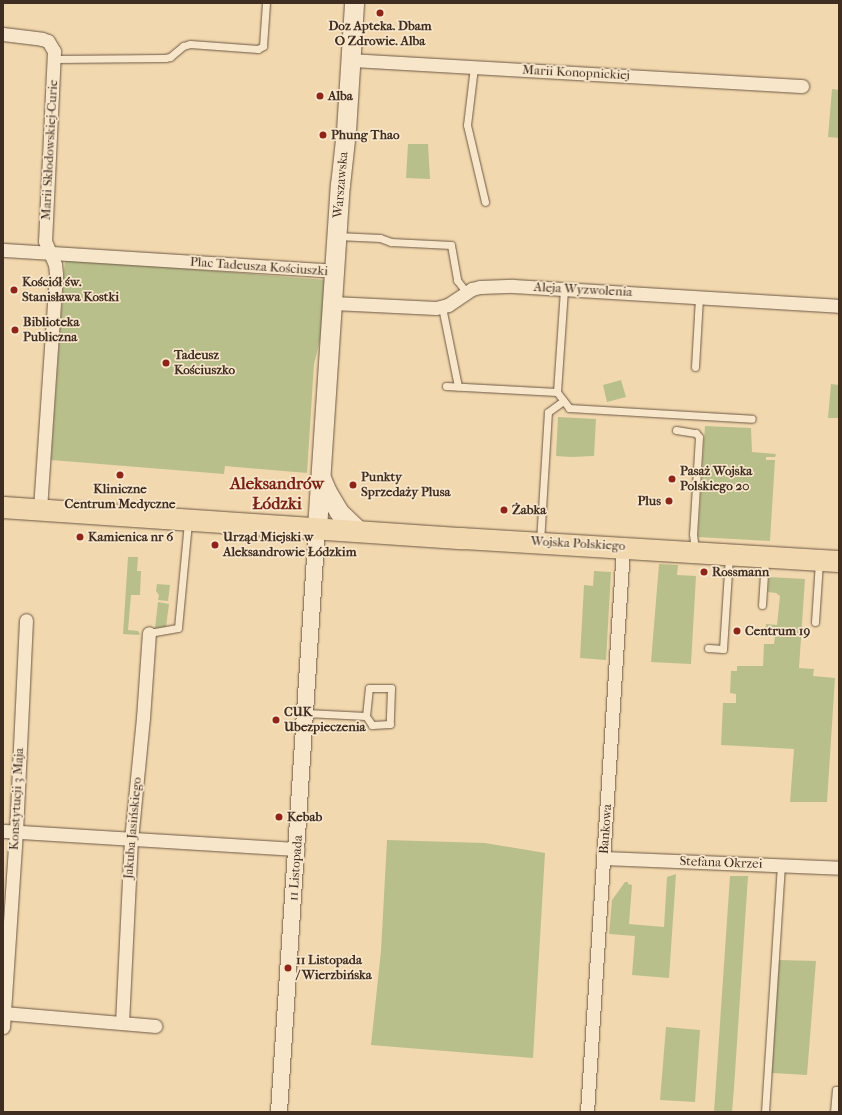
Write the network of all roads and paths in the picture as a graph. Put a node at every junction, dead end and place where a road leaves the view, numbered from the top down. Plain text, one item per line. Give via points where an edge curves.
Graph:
1 (266, 3) edge
2 (354, 3) edge
3 (3, 34) edge
4 (54, 59) junction
5 (351, 60) junction
6 (474, 67) junction
7 (802, 86) dead end
8 (485, 202) dead end
9 (336, 236) junction
10 (3, 250) edge
11 (51, 253) junction
12 (335, 271) junction
13 (564, 289) junction
14 (466, 292) junction
15 (699, 297) junction
16 (333, 303) junction
17 (839, 306) edge
18 (442, 307) junction
19 (695, 367) dead end
20 (446, 386) dead end
21 (458, 386) junction
22 (557, 392) junction
23 (563, 401) junction
24 (752, 420) dead end
25 (676, 430) dead end
26 (321, 477) junction
27 (3, 507) edge
28 (40, 509) junction
29 (189, 520) junction
30 (317, 528) junction
31 (359, 531) junction
32 (540, 542) junction
33 (623, 547) junction
34 (695, 552) junction
35 (729, 554) junction
36 (765, 556) junction
37 (829, 560) edge
38 (762, 605) dead end
39 (26, 620) dead end
40 (815, 622) dead end
41 (149, 633) joint
42 (708, 648) dead end
43 (306, 714) junction
44 (366, 716) junction
45 (10, 832) edge
46 (131, 840) junction
47 (297, 850) junction
48 (604, 858) junction
49 (781, 865) junction
50 (839, 868) edge
51 (4, 1013) junction
52 (122, 1023) junction
53 (155, 1026) dead end
54 (3, 1027) edge
55 (839, 1090) edge
56 (279, 1112) edge
57 (587, 1112) edge
58 (765, 1112) edge
59 (834, 1112) edge

1 - 4 lane via 263,46 258,49 190,44 164,58
2 - 5 main road, Warszawska
3 - 4 street, Marii Skłodowskiej-Curie via 48,41 53,46
4 - 11 street, Marii Skłodowskiej-Curie via 45,241
5 - 6 street, Marii Konopnickiej
5 - 9 main road, Warszawska
6 - 7 street, Marii Konopnickiej
6 - 8 lane via 467,125
9 - 12 main road, Warszawska
9 - 14 lane via 451,245 458,280
10 - 11 street, Plac Tadeusza Kościuszki
11 - 12 street, Plac Tadeusza Kościuszki
11 - 28 street via 56,267 55,291
12 - 16 main road, Plac Tadeusza Kościuszki
13 - 14 street, Aleja Wyzwolenia via 480,287
13 - 15 street, Aleja Wyzwolenia
13 - 22 lane
14 - 18 street, Aleja Wyzwolenia
15 - 17 street, Aleja Wyzwolenia
15 - 19 lane
16 - 18 street
16 - 26 main road, Plac Tadeusza Kościuszki
18 - 21 lane
20 - 21 lane
21 - 22 lane
22 - 23 lane
23 - 24 lane via 569,408
23 - 32 lane via 548,412
25 - 34 lane via 696,433 699,437 693,534
26 - 30 main road, Plac Tadeusza Kościuszki
26 - 31 main road via 339,512
27 - 28 main road
28 - 29 main road
29 - 30 main road
29 - 41 lane via 178,628
30 - 31 main road, Wojska Polskiego
30 - 43 street, 11 Listopada
31 - 32 main road, Wojska Polskiego
32 - 33 main road, Wojska Polskiego
33 - 34 main road, Wojska Polskiego
33 - 48 street, Bankowa
34 - 35 main road, Wojska Polskiego
35 - 36 main road, Wojska Polskiego
35 - 42 lane via 724,649
36 - 37 main road, Wojska Polskiego
36 - 38 lane
37 - 40 lane
39 - 45 street, Konstytucji 3 Maja
41 - 46 street, Jakuba Jasińskiego
43 - 44 lane
43 - 47 street, 11 Listopada
44 - 44 lane via 369,688 391,688 390,724 372,725
45 - 46 street
45 - 51 street, Konstytucji 3 Maja
46 - 47 street
46 - 52 street, Jakuba Jasińskiego
47 - 56 street, 11 Listopada
48 - 49 street, Stefana Okrzei
48 - 57 street, Bankowa
49 - 50 street, Stefana Okrzei
49 - 58 lane
51 - 52 street
51 - 54 street, Konstytucji 3 Maja
52 - 53 street
55 - 59 lane via 836,1090

